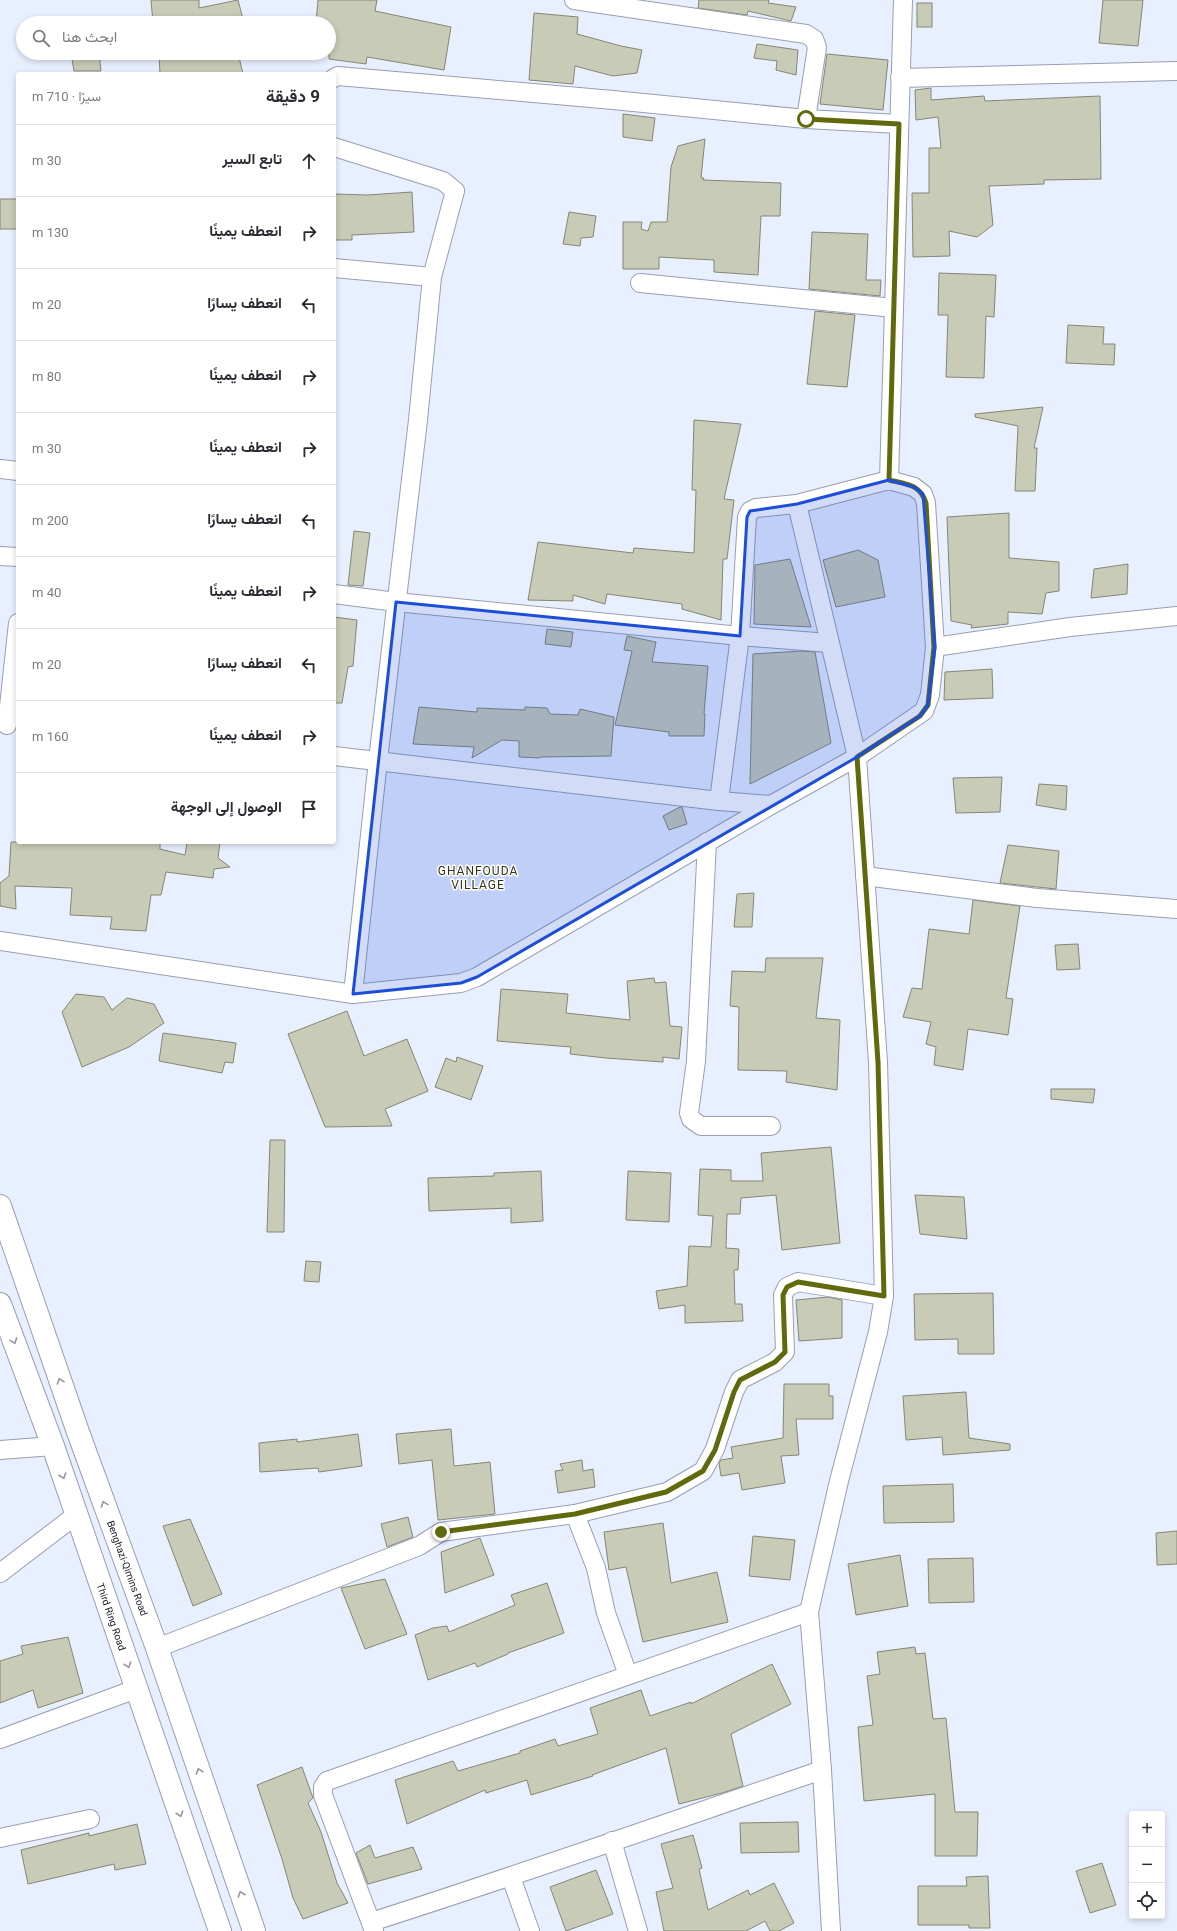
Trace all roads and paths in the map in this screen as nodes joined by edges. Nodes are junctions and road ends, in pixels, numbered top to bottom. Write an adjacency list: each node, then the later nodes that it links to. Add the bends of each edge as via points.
1 (574, 0): 6 (street, via 806,34 814,39 817,47)
2 (903, 0): 5 (street)
3 (1177, 71): 5 (street)
4 (336, 77): 6 (street)
5 (900, 78): 7 (street)
6 (806, 119): 7 (street)
7 (899, 124): 12 (street)
8 (336, 148): 10 (street, via 443,181 455,191)
9 (336, 268): 10 (street)
10 (432, 277): 20 (street)
11 (640, 283): 12 (street)
12 (894, 308): 15 (street)
13 (0, 469): 14 (street)
14 (16, 472)
15 (889, 480): 16 (street); 25 (street, via 914,487 923,494 926,503)
16 (797, 504): 22 (street, via 756,508 750,511 747,517); 23 (street)
17 (0, 556): 18 (street)
18 (16, 557)
19 (336, 594): 20 (street)
20 (396, 602): 22 (street); 29 (street)
21 (1177, 616): 25 (street, via 1070,627)
22 (740, 636): 23 (street); 30 (street)
23 (829, 643): 28 (street)
24 (16, 644): 26 (street)
25 (934, 647): 28 (street, via 930,695 924,711)
26 (8, 726)
27 (336, 756): 29 (street)
28 (857, 757): 31 (street); 33 (street)
29 (378, 760): 30 (street); 36 (street)
30 (719, 801): 31 (street)
31 (771, 805): 32 (street)
32 (707, 842): 36 (street, via 477,977 461,983); 37 (street, via 696,1061 689,1113 691,1119 701,1126)
33 (865, 876): 34 (street, via 1037,898); 39 (street, via 878,1062)
34 (1177, 909)
35 (0, 941): 36 (street)
36 (353, 994)
37 (771, 1126)
38 (0, 1206): 47 (main road, Benghazi-Qimins Road, one-way to 38, via 78,1432)
39 (884, 1296): 43 (street, via 798,1282 787,1287 783,1295 785,1352 775,1362 740,1380 715,1450 703,1471 666,1492); 46 (street, via 878,1332 838,1481)
40 (0, 1304): 41 (main road, Third Ring Road, one-way to 41)
41 (53, 1446): 42 (street); 44 (main road, Third Ring Road, one-way to 44)
42 (0, 1450)
43 (575, 1514): 47 (street, via 441,1532 419,1546); 48 (street, via 596,1568 606,1613)
44 (76, 1515): 45 (street); 49 (main road, Third Ring Road, one-way to 49)
45 (0, 1573)
46 (809, 1612): 48 (street); 51 (street)
47 (157, 1648): 58 (main road, Benghazi-Qimins Road, one-way to 47)
48 (628, 1675): 56 (street, via 327,1781 323,1787 323,1795)
49 (136, 1689): 50 (street); 57 (main road, Third Ring Road, one-way to 57)
50 (0, 1739)
51 (822, 1770): 54 (street); 61 (street)
52 (90, 1819): 53 (street)
53 (0, 1838)
54 (612, 1841): 55 (street); 60 (street)
55 (511, 1878): 56 (street); 59 (street)
56 (372, 1927)
57 (220, 1931)
58 (254, 1931)
59 (530, 1931)
60 (638, 1931)
61 (831, 1931)

